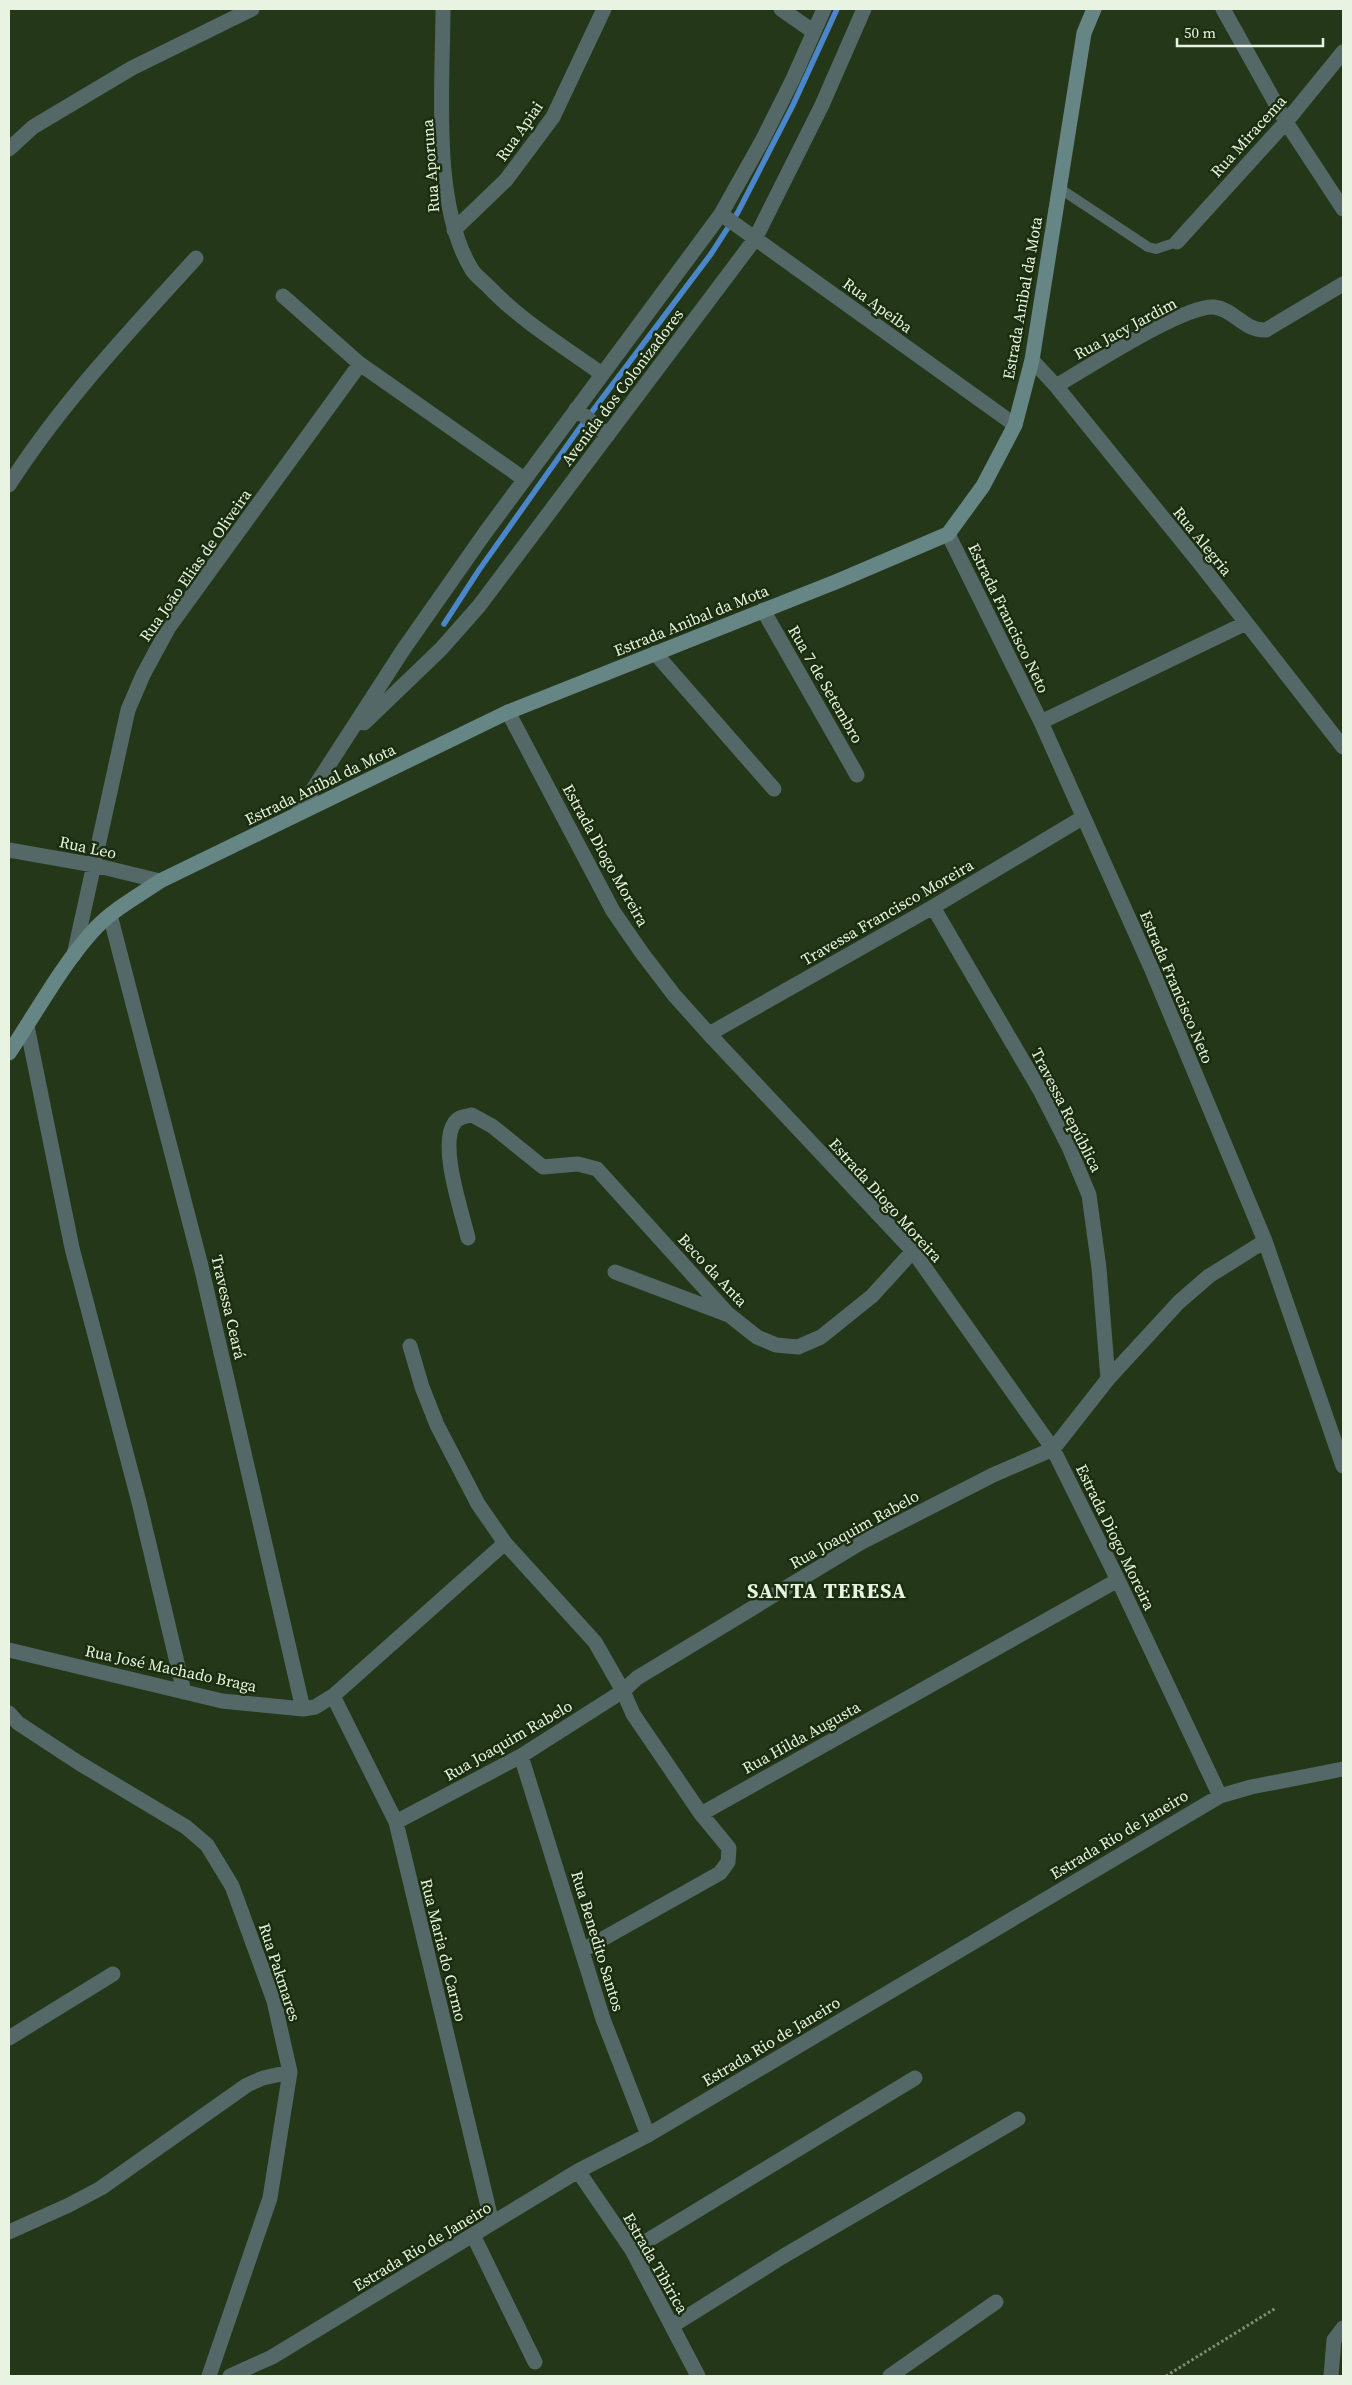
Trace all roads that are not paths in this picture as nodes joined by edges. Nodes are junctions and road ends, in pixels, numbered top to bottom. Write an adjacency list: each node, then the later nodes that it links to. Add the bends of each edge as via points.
1 (252, 9): 12 (street, via 132,68 33,127)
2 (444, 9): 16 (street, Rua Aporuna, via 444,152 446,190)
3 (604, 9): 16 (street, Rua Apiai, via 553,117 506,180)
4 (781, 9): 9 (street)
5 (824, 9): 9 (street, Avenida dos Colonizadores)
6 (864, 9): 17 (street, Avenida dos Colonizadores, via 822,105)
7 (1094, 9): 13 (street, Estrada Anibal da Mota, via 1084,34)
8 (1223, 9): 11 (street)
9 (814, 32): 15 (street, Avenida dos Colonizadores)
10 (1343, 52): 11 (street, Rua Miracema)
11 (1286, 122): 14 (street); 18 (street, Rua Miracema)
12 (9, 149)
13 (1058, 188): 18 (lane, via 1148,247 1156,250); 22 (street, Estrada Anibal da Mota)
14 (1343, 209)
15 (725, 216): 17 (street, Rua Apeiba); 24 (street, Avenida dos Colonizadores)
16 (454, 230): 24 (street, Rua Aporuna, via 473,271 505,304)
17 (751, 236): 27 (street, Rua Apeiba); 28 (street, Avenida dos Colonizadores)
18 (1177, 242)
19 (196, 258): 30 (street, via 72,397)
20 (1343, 284): 25 (street, Rua Jacy Jardim, via 1266,330 1256,331 1247,327 1216,307 1204,308 1150,331)
21 (283, 296): 23 (street)
22 (1032, 360): 25 (street, Rua Alegria); 27 (street, Estrada Anibal da Mota)
23 (360, 364): 29 (street); 44 (street, Rua Joāo Elias de Oliveira, via 169,627 143,675 128,710)
24 (602, 374): 26 (street, Avenida dos Colonizadores)
25 (1056, 386): 33 (street, Rua Alegria)
26 (580, 412): 28 (street); 29 (street, Avenida dos Colonizadores)
27 (1015, 425): 31 (street, Estrada Anibal da Mota, via 983,486)
28 (605, 433): 37 (street, Avenida dos Colonizadores, via 479,606 441,649)
29 (524, 479): 37 (street, Avenida dos Colonizadores, via 403,650)
30 (9, 484)
31 (948, 534): 32 (street, Estrada Anibal da Mota); 36 (street, Estrada Francisco Neto)
32 (763, 610): 34 (street, Estrada Anibal da Mota); 39 (street, Rua 7 de Setembro)
33 (1246, 623): 36 (street); 38 (street, Rua Alegria)
34 (655, 652): 35 (street, Estrada Anibal da Mota); 40 (street)
35 (508, 712): 41 (street, Estrada Anibal da Mota); 50 (street, Estrada Diogo Moreira, via 613,911 674,996)
36 (1041, 722): 42 (street, Estrada Francisco Neto)
37 (344, 743): 41 (street, Avenida dos Colonizadores)
38 (1343, 747)
39 (857, 775)
40 (774, 788)
41 (297, 814): 45 (street, Estrada Anibal da Mota)
42 (1082, 818): 46 (street, Travessa Francisco Moreira); 53 (street, Estrada Francisco Neto, via 1152,970)
43 (9, 850): 44 (street, Rua Leo)
44 (94, 865): 45 (street, Rua Leo); 48 (street, Rua Joāo Elias de Oliveira)
45 (160, 881): 47 (street, Estrada Anibal da Mota)
46 (933, 907): 50 (street, Travessa Francisco Moreira); 58 (street, Travessa República, via 1041,1092 1070,1147 1089,1195)
47 (110, 916): 48 (street, Estrada Anibal da Mota, via 92,931); 67 (street, Travessa Ceará, via 203,1275)
48 (74, 955): 49 (street, Estrada Anibal da Mota)
49 (27, 1026): 51 (street, Estrada Anibal da Mota); 65 (street, via 72,1248 139,1502)
50 (709, 1034): 54 (street, Estrada Diogo Moreira)
51 (9, 1053)
52 (468, 1238): 56 (street, Beco da Anta, via 448,1154 450,1133 455,1122 472,1114 543,1167 578,1164 597,1169)
53 (1265, 1241): 58 (street, Rua Joaquim Rabelo, via 1209,1276 1179,1302); 60 (street, Estrada Francisco Neto)
54 (912, 1251): 56 (street, Beco da Anta, via 872,1296 821,1337 798,1347 776,1346 757,1337); 59 (street, Estrada Diogo Moreira)
55 (615, 1272): 56 (street)
56 (728, 1314)
57 (410, 1346): 61 (street, via 437,1425 478,1504)
58 (1108, 1379): 59 (street, Rua Joaquim Rabelo)
59 (1053, 1449): 62 (street, Estrada Diogo Moreira); 64 (street, Rua Joaquim Rabelo, via 860,1542 637,1678)
60 (1343, 1466)
61 (505, 1543): 64 (street, via 595,1642); 66 (street, Rua José Machado Braga)
62 (1118, 1580): 71 (street, Estrada Diogo Moreira); 72 (street, Rua Hilda Augusta)
63 (9, 1650): 65 (street, Rua José Machado Braga)
64 (623, 1691): 69 (street, Rua Joaquim Rabelo); 72 (street, via 633,1714)
65 (184, 1692): 67 (street, Rua José Machado Braga, via 222,1701)
66 (333, 1696): 67 (street, Rua José Machado Braga, via 315,1707); 73 (street, Rua Maria do Carmo)
67 (303, 1709)
68 (9, 1713): 77 (street, Rua Pakmares, via 18,1723 79,1763 170,1816 207,1845 232,1886 274,2001)
69 (521, 1756): 73 (street, Rua Joaquim Rabelo); 74 (street, Rua Benedito Santos)
70 (1343, 1770): 71 (street, Estrada Rio de Janeiro)
71 (1220, 1796): 80 (street, Estrada Rio de Janeiro)
72 (700, 1814): 74 (street, via 729,1848 728,1862 720,1873)
73 (396, 1822): 82 (street, Rua Maria do Carmo)
74 (583, 1950): 80 (street, Rua Benedito Santos, via 603,2018)
75 (113, 1974): 76 (street)
76 (9, 2038)
77 (290, 2072): 83 (street, via 247,2084 101,2188); 90 (street, Rua Pakmares, via 270,2198)
78 (915, 2078): 85 (street)
79 (1018, 2119): 87 (street, via 782,2257)
80 (648, 2135): 81 (street, Estrada Rio de Janeiro)
81 (578, 2172): 82 (street, Estrada Rio de Janeiro); 85 (street, Estrada Tibirica)
82 (492, 2223): 84 (street, Estrada Rio de Janeiro)
83 (9, 2232)
84 (473, 2235): 89 (street); 91 (street, Estrada Rio de Janeiro, via 272,2357)
85 (632, 2250): 87 (street, Estrada Tibirica)
86 (996, 2302): 93 (street)
87 (672, 2326): 92 (street, Estrada Tibirica)
88 (1339, 2334): 94 (street)
89 (535, 2362)
90 (209, 2376)
91 (230, 2376)
92 (698, 2376)
93 (890, 2376)
94 (1331, 2376)

